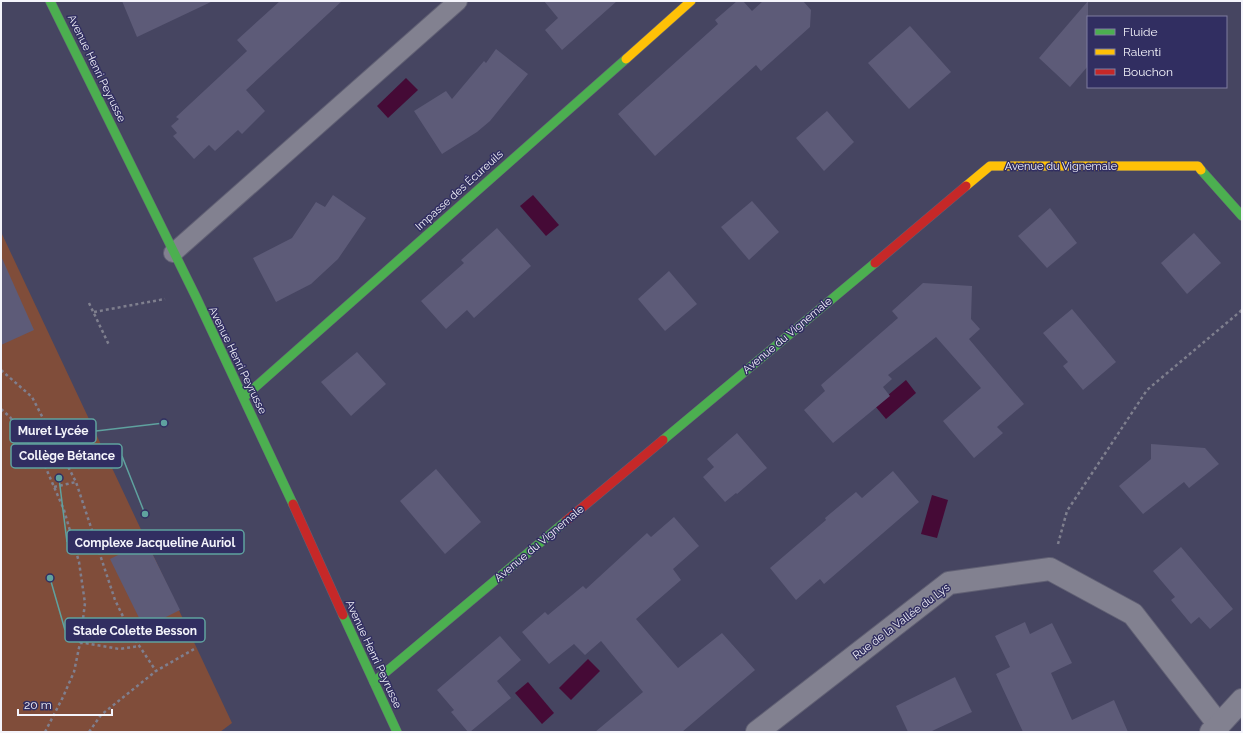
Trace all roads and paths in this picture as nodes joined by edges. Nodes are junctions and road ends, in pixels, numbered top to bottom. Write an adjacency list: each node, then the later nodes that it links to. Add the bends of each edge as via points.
1 (50, 1): 5 (street, Avenue Henri Peyrusse)
2 (458, 1): 5 (lane)
3 (691, 1): 12 (street, Impasse des Écureuils)
4 (1242, 216): 21 (street, Avenue du Vignemale, via 1198,166 990,166)
5 (174, 254): 6 (street, Avenue Henri Peyrusse)
6 (194, 294): 9 (path); 12 (street, Avenue Henri Peyrusse)
7 (89, 303): 9 (path)
8 (1242, 310): 16 (path, via 1147,390 1067,511)
9 (94, 312): 10 (path)
10 (109, 345)
11 (1, 370): 14 (path, via 32,397)
12 (244, 397): 21 (street, Avenue Henri Peyrusse)
13 (1, 409): 15 (path, via 10,417 45,466)
14 (76, 482): 15 (path); 18 (path, via 115,600)
15 (54, 487): 17 (path, via 64,510 79,562 85,603)
16 (1050, 569): 23 (street, via 1132,614); 27 (street, Rue de la Vallée du Lys, via 949,583)
17 (80, 643): 18 (path, via 119,649); 24 (path, via 74,672)
18 (140, 646): 20 (path)
19 (196, 648): 20 (path)
20 (156, 671): 25 (path, via 101,715)
21 (374, 682): 26 (street, Avenue Henri Peyrusse)
22 (1242, 700): 23 (street)
23 (1215, 728)
24 (45, 732)
25 (88, 732)
26 (397, 732)
27 (757, 732)

